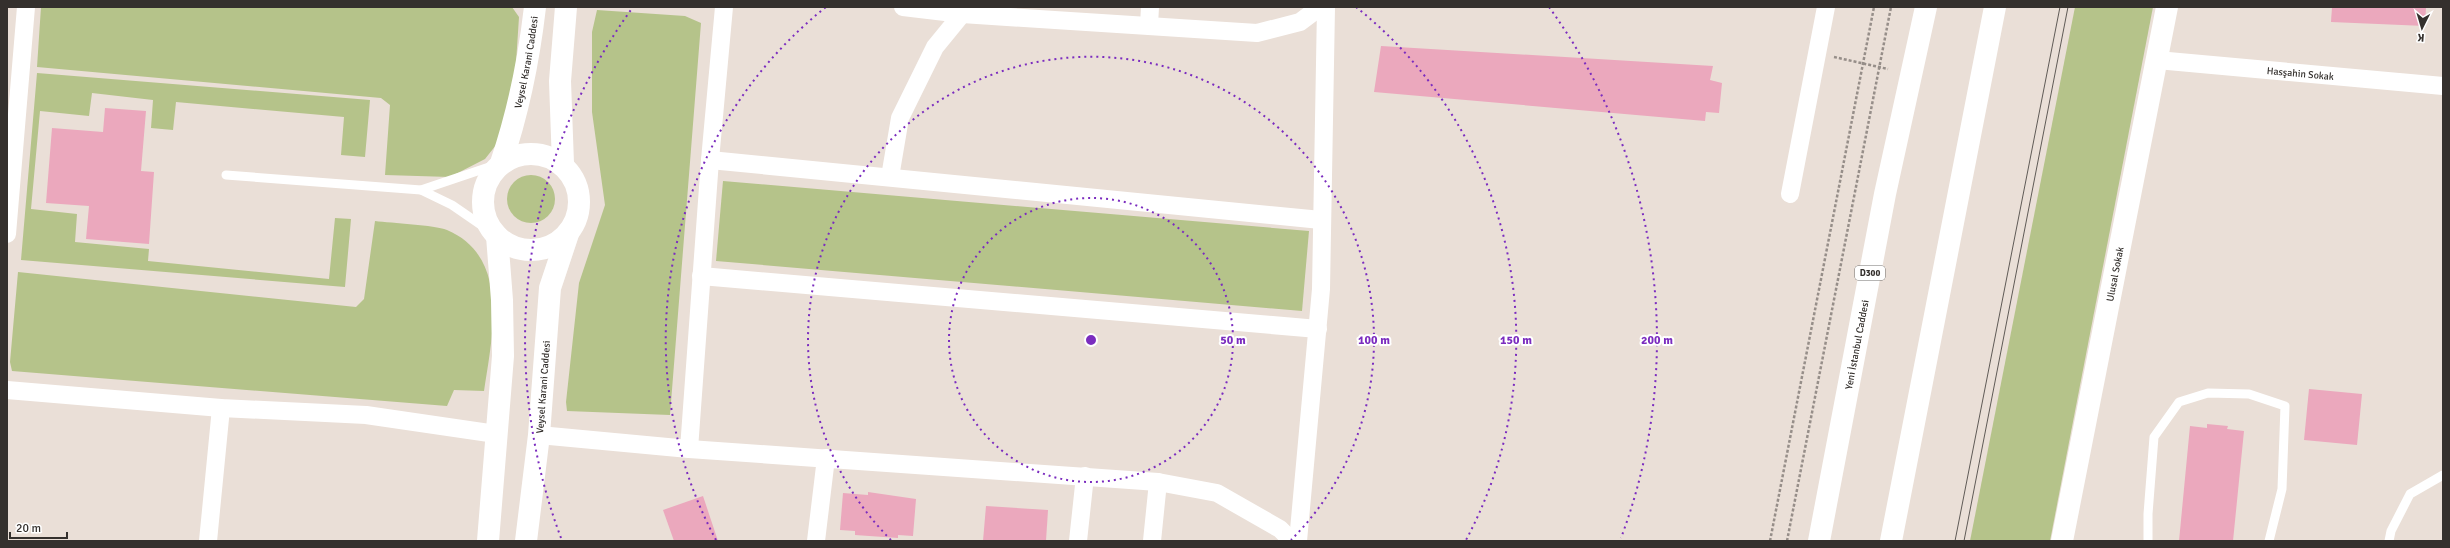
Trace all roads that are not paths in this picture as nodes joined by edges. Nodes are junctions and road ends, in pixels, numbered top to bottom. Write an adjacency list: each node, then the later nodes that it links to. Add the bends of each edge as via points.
1 (26, 7): 25 (street)
2 (535, 7): 18 (main road, Veysel Karani Caddesi, via 532,38 509,140)
3 (566, 7): 19 (main road, via 560,81)
4 (724, 7): 17 (street)
5 (903, 7): 13 (street)
6 (1150, 7): 14 (street)
7 (1320, 7): 14 (street, via 1300,22 1257,33)
8 (1326, 7): 24 (street)
9 (1826, 7): 23 (street)
10 (1926, 7): 47 (main road, Yeni İstanbul Caddesi / D300, via 1885,194)
11 (1995, 7): 48 (main road)
12 (2167, 7): 15 (main road, Ulusal Sokak)
13 (962, 14): 14 (street); 21 (street, via 935,47 900,118)
14 (1149, 25)
15 (2157, 60): 16 (street, Hasşahin Sokak); 49 (main road, Ulusal Sokak)
16 (2443, 86)
17 (710, 160): 21 (street); 28 (street)
18 (501, 163): 19 (main road, via 516,155 533,153 549,156); 22 (lane); 27 (main road, via 490,175 482,207 487,223)
19 (563, 164): 26 (main road, via 573,176 579,191 580,206 576,221)
20 (226, 175): 22 (lane)
21 (890, 177): 24 (street)
22 (421, 190): 27 (lane, via 452,205)
23 (1790, 194)
24 (1321, 220): 29 (street)
25 (7, 234)
26 (568, 234): 27 (main road, via 541,250 525,250 511,246); 33 (main road, Veysel Karani Caddesi, via 550,288)
27 (497, 236): 32 (main road, via 503,356)
28 (701, 276): 29 (street); 34 (street)
29 (1318, 328): 46 (street)
30 (7, 390): 31 (street)
31 (221, 408): 32 (street, via 366,415); 39 (street)
32 (496, 434): 40 (main road)
33 (539, 435): 34 (street); 41 (main road, Veysel Karani Caddesi)
34 (689, 449): 35 (street)
35 (826, 458): 37 (street); 42 (street)
36 (2443, 475): 52 (lane, via 2410,494)
37 (1085, 476): 38 (street); 43 (street)
38 (1158, 482): 44 (street); 45 (street, via 1217,493 1280,529)
39 (208, 541)
40 (488, 541)
41 (526, 541)
42 (816, 541)
43 (1078, 541)
44 (1152, 541)
45 (1292, 541)
46 (1298, 541)
47 (1819, 541)
48 (1891, 541)
49 (2062, 541)
50 (2148, 541): 51 (lane, via 2154,437 2179,402 2208,393 2249,394 2285,406 2282,489)
51 (2269, 541)
52 (2389, 541)

